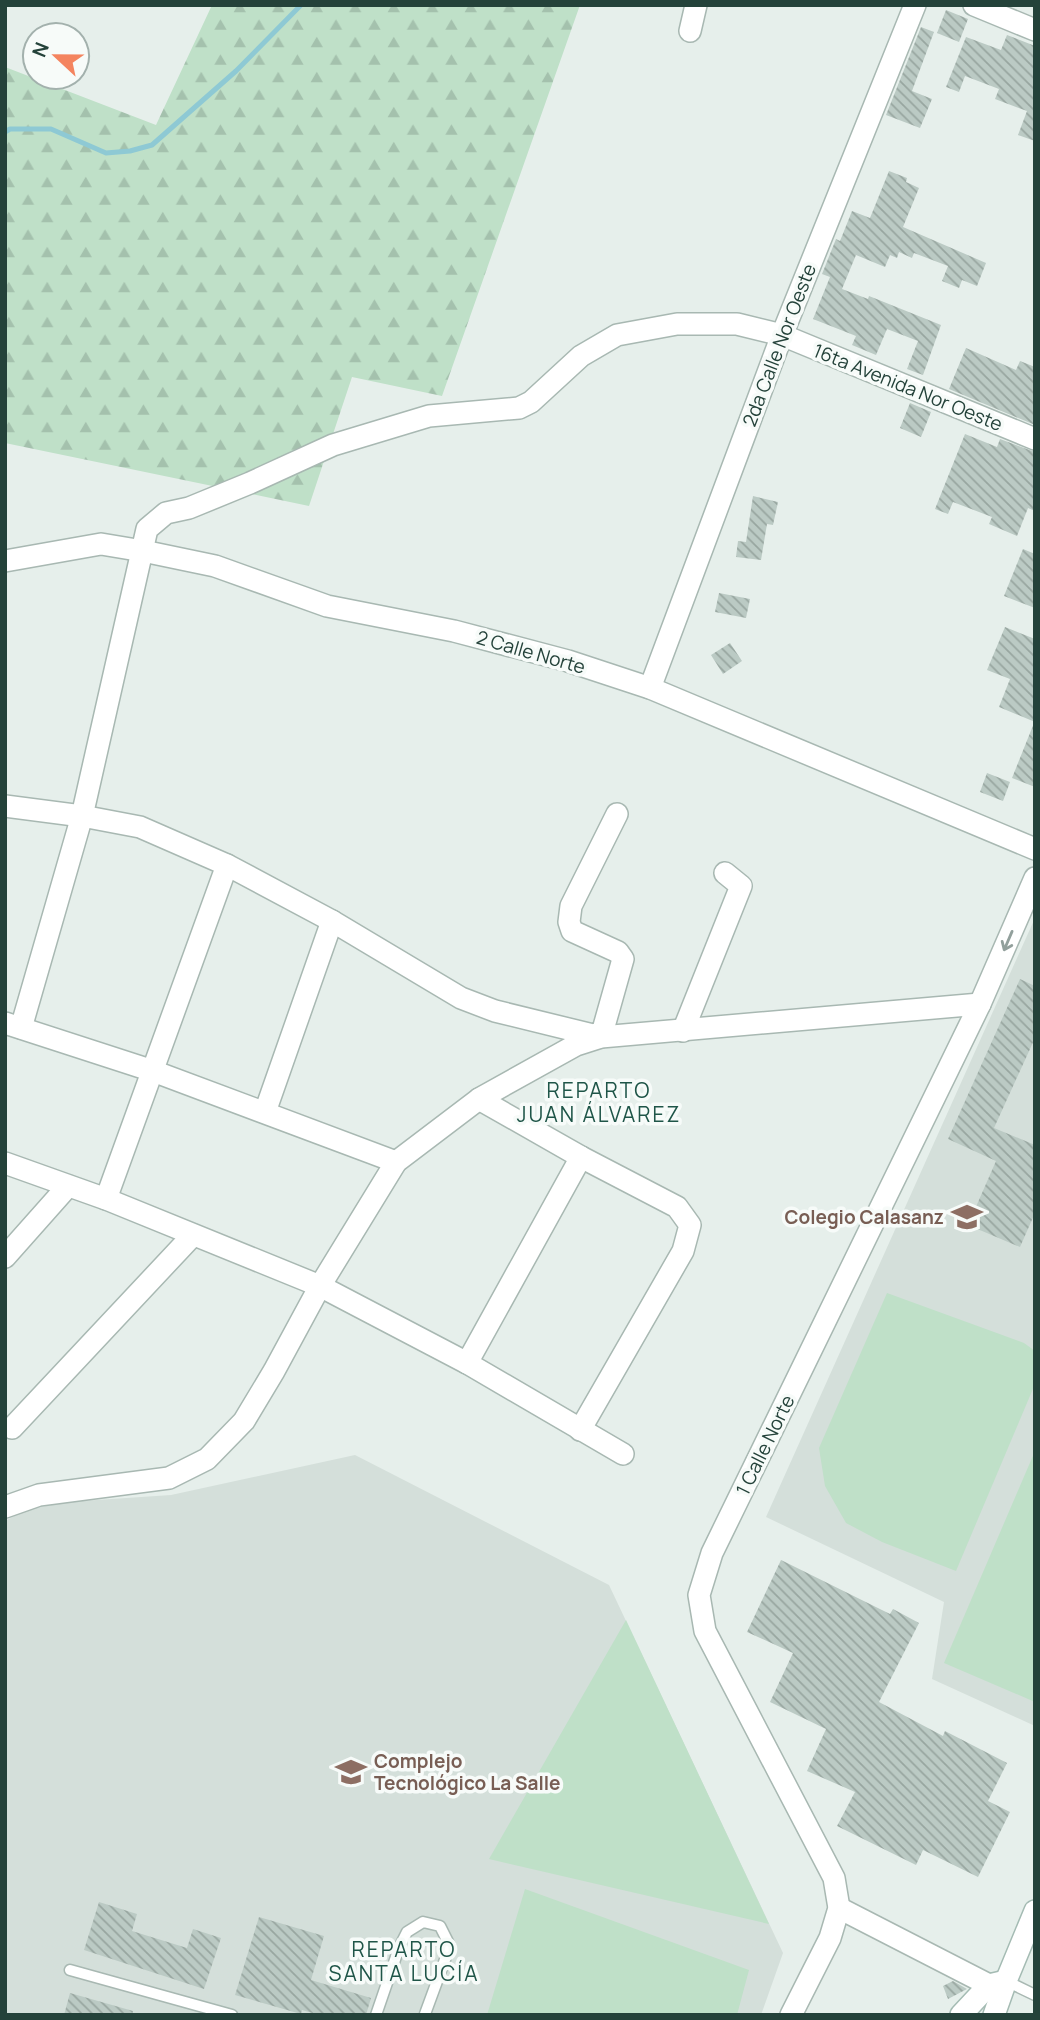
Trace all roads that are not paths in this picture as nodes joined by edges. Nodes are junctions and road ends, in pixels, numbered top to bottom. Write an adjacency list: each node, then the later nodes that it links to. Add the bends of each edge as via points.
1 (696, 5): 5 (street)
2 (915, 5): 6 (street, 2da Calle Nor Oeste)
3 (974, 5): 4 (street)
4 (1035, 30)
5 (690, 31)
6 (782, 335): 7 (street, 16ta Avenida Nor Oeste); 8 (street, 16ta Avenida Nor Oeste, via 737,324 677,324 617,335 581,356 519,408 429,416 333,445 250,484 166,513 147,529); 10 (street, 2da Calle Nor Oeste)
7 (1035, 439)
8 (143, 551): 9 (street, 2 Calle Norte, via 101,544); 10 (street, 2 Calle Norte, via 215,566 327,606 454,631); 13 (street, 16ta Avenida Nor Oeste)
9 (5, 561)
10 (650, 688): 14 (street, 2 Calle Norte)
11 (5, 806): 13 (street)
12 (617, 814): 22 (street, via 571,906 569,922 572,931 618,952 623,959)
13 (82, 816): 15 (street, via 139,827); 20 (street, 16ta Avenida Nor Oeste)
14 (1035, 849)
15 (227, 865): 18 (street); 23 (street)
16 (725, 873): 21 (street, via 741,886)
17 (1035, 878): 19 (street, 1 Calle Norte, one-way to 19)
18 (332, 921): 22 (street, via 461,998); 25 (street)
19 (980, 1004): 21 (street); 39 (street, 1 Calle Norte, via 712,1553 699,1595 705,1631 834,1878)
20 (13, 1025): 23 (street)
21 (683, 1031): 22 (street)
22 (601, 1037): 24 (street, via 576,1045)
23 (153, 1071): 25 (street); 30 (street)
24 (479, 1099): 26 (street); 28 (street)
25 (265, 1112): 28 (street)
26 (581, 1157): 34 (street); 36 (street, via 677,1207 690,1225 683,1251)
27 (5, 1163): 29 (street)
28 (396, 1163): 33 (street)
29 (68, 1186): 30 (street); 32 (street)
30 (106, 1199): 31 (street)
31 (193, 1235): 33 (street); 35 (street)
32 (5, 1257)
33 (320, 1286): 34 (street); 38 (street, via 244,1421 207,1459 169,1478 39,1495)
34 (467, 1363): 36 (street)
35 (12, 1428)
36 (580, 1430): 37 (street)
37 (623, 1454)
38 (5, 1507)
39 (839, 1908): 42 (street); 48 (street, 1 Calle Norte, via 830,1938)
40 (1035, 1911): 42 (street)
41 (70, 1970): 44 (lane)
42 (997, 1983): 43 (lane); 49 (street); 50 (street)
43 (1035, 1995)
44 (209, 2012): 46 (lane)
45 (425, 2014): 47 (lane, via 450,1946 440,1926 424,1922 407,1932)
46 (232, 2015)
47 (376, 2015)
48 (791, 2015)
49 (961, 2015)
50 (994, 2015)

